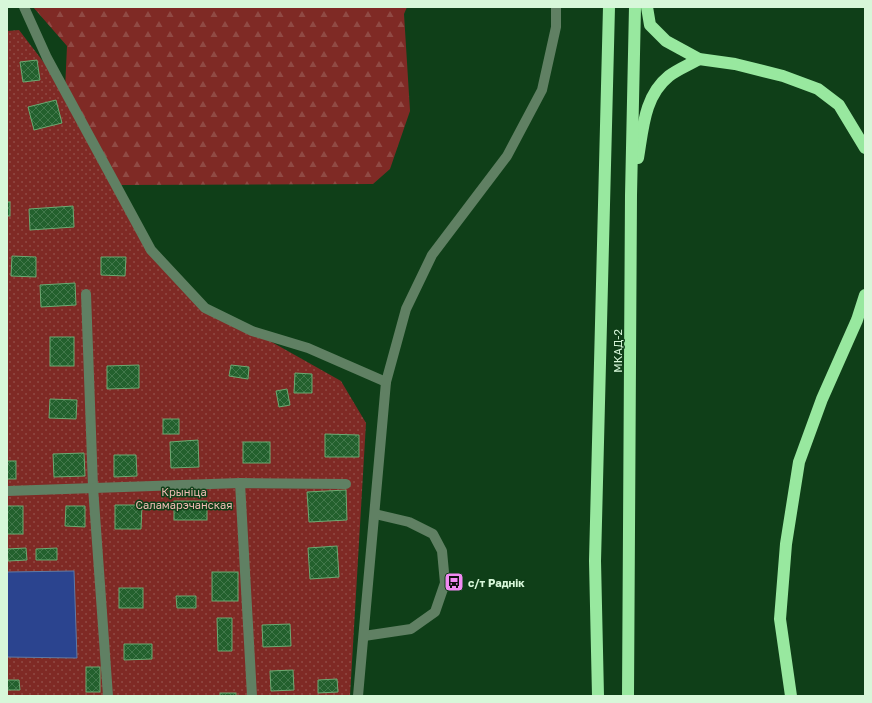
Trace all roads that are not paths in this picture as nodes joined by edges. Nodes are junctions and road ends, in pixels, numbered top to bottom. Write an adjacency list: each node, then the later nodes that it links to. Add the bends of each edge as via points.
1 (24, 7): 11 (street, via 47,58 151,250 205,308 252,331 308,348)
2 (556, 7): 11 (street, via 556,27 542,90 508,156 432,255 406,309)
3 (609, 7): 21 (highway, via 595,561)
4 (635, 7): 8 (highway, МКАД-2)
5 (647, 7): 6 (highway, via 650,24 666,41)
6 (699, 59): 7 (highway, via 742,65 818,89 839,105); 8 (highway, via 670,75 652,95 646,111)
7 (865, 148)
8 (631, 195): 22 (highway, МКАД-2)
9 (86, 294): 14 (street)
10 (865, 295): 23 (highway, via 799,462 786,544 780,619)
11 (386, 382): 16 (street)
12 (240, 483): 13 (street); 14 (street); 19 (street)
13 (346, 484)
14 (93, 487): 15 (street); 18 (street)
15 (7, 491)
16 (375, 514): 17 (street); 17 (street, via 409,522 433,534 442,551 445,583 435,612 411,629)
17 (364, 636): 20 (street)
18 (108, 696)
19 (252, 696)
20 (358, 696)
21 (598, 696)
22 (628, 696)
23 (791, 696)

